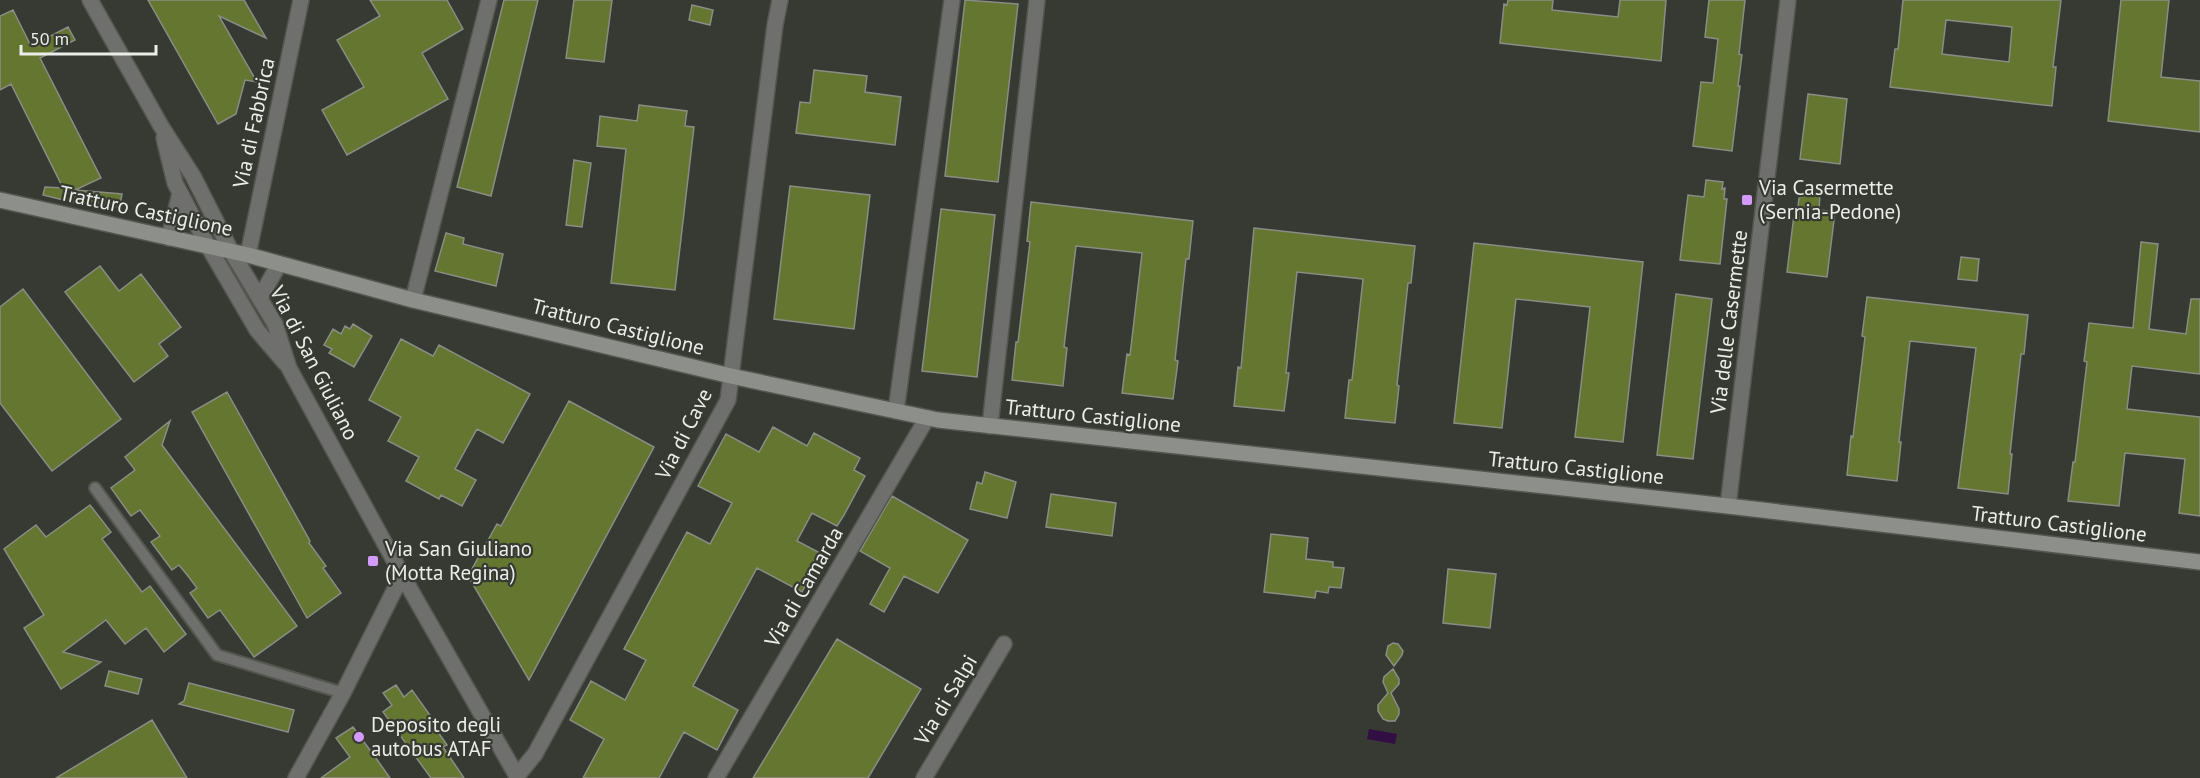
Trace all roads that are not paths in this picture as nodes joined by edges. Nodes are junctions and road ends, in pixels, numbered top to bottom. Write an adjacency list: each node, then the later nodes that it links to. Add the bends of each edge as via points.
1 (90, 0): 8 (street, Via di San Giuliano)
2 (301, 0): 14 (street, Via di Fabbrica)
3 (489, 0): 17 (street)
4 (780, 0): 19 (street, Via di Cave)
5 (952, 0): 20 (street)
6 (1037, 0): 22 (street)
7 (1788, 0): 24 (street, Via delle Casermette)
8 (161, 126): 9 (street); 13 (street, Via di San Giuliano, via 194,176)
9 (180, 193): 11 (street); 12 (street)
10 (0, 200): 11 (street, Tratturo Castiglione)
11 (169, 238): 12 (street, Tratturo Castiglione)
12 (208, 246): 13 (street, Tratturo Castiglione); 18 (street, via 257,330)
13 (231, 251): 14 (street, Tratturo Castiglione); 16 (street, Via di San Giuliano)
14 (248, 255): 15 (street, Tratturo Castiglione)
15 (279, 264): 16 (street); 17 (street, Tratturo Castiglione)
16 (260, 298): 18 (street, Via di San Giuliano, via 275,324)
17 (413, 300): 19 (street, Tratturo Castiglione)
18 (289, 368): 26 (street, Via di San Giuliano)
19 (731, 376): 20 (street, Tratturo Castiglione); 29 (street, Via di Cave, via 728,400 535,754)
20 (896, 411): 21 (street, Tratturo Castiglione)
21 (927, 418): 22 (street, Tratturo Castiglione); 31 (street, Via di Camarda)
22 (990, 426): 24 (street, Tratturo Castiglione)
23 (95, 488): 28 (lane, via 217,655)
24 (1728, 506): 25 (street, Tratturo Castiglione)
25 (2200, 562)
26 (402, 575): 28 (street); 29 (street, Via di San Giuliano)
27 (1004, 644): 32 (street, Via di Salpi)
28 (343, 693): 30 (street)
29 (517, 777)
30 (296, 778)
31 (716, 778)
32 (924, 778)

